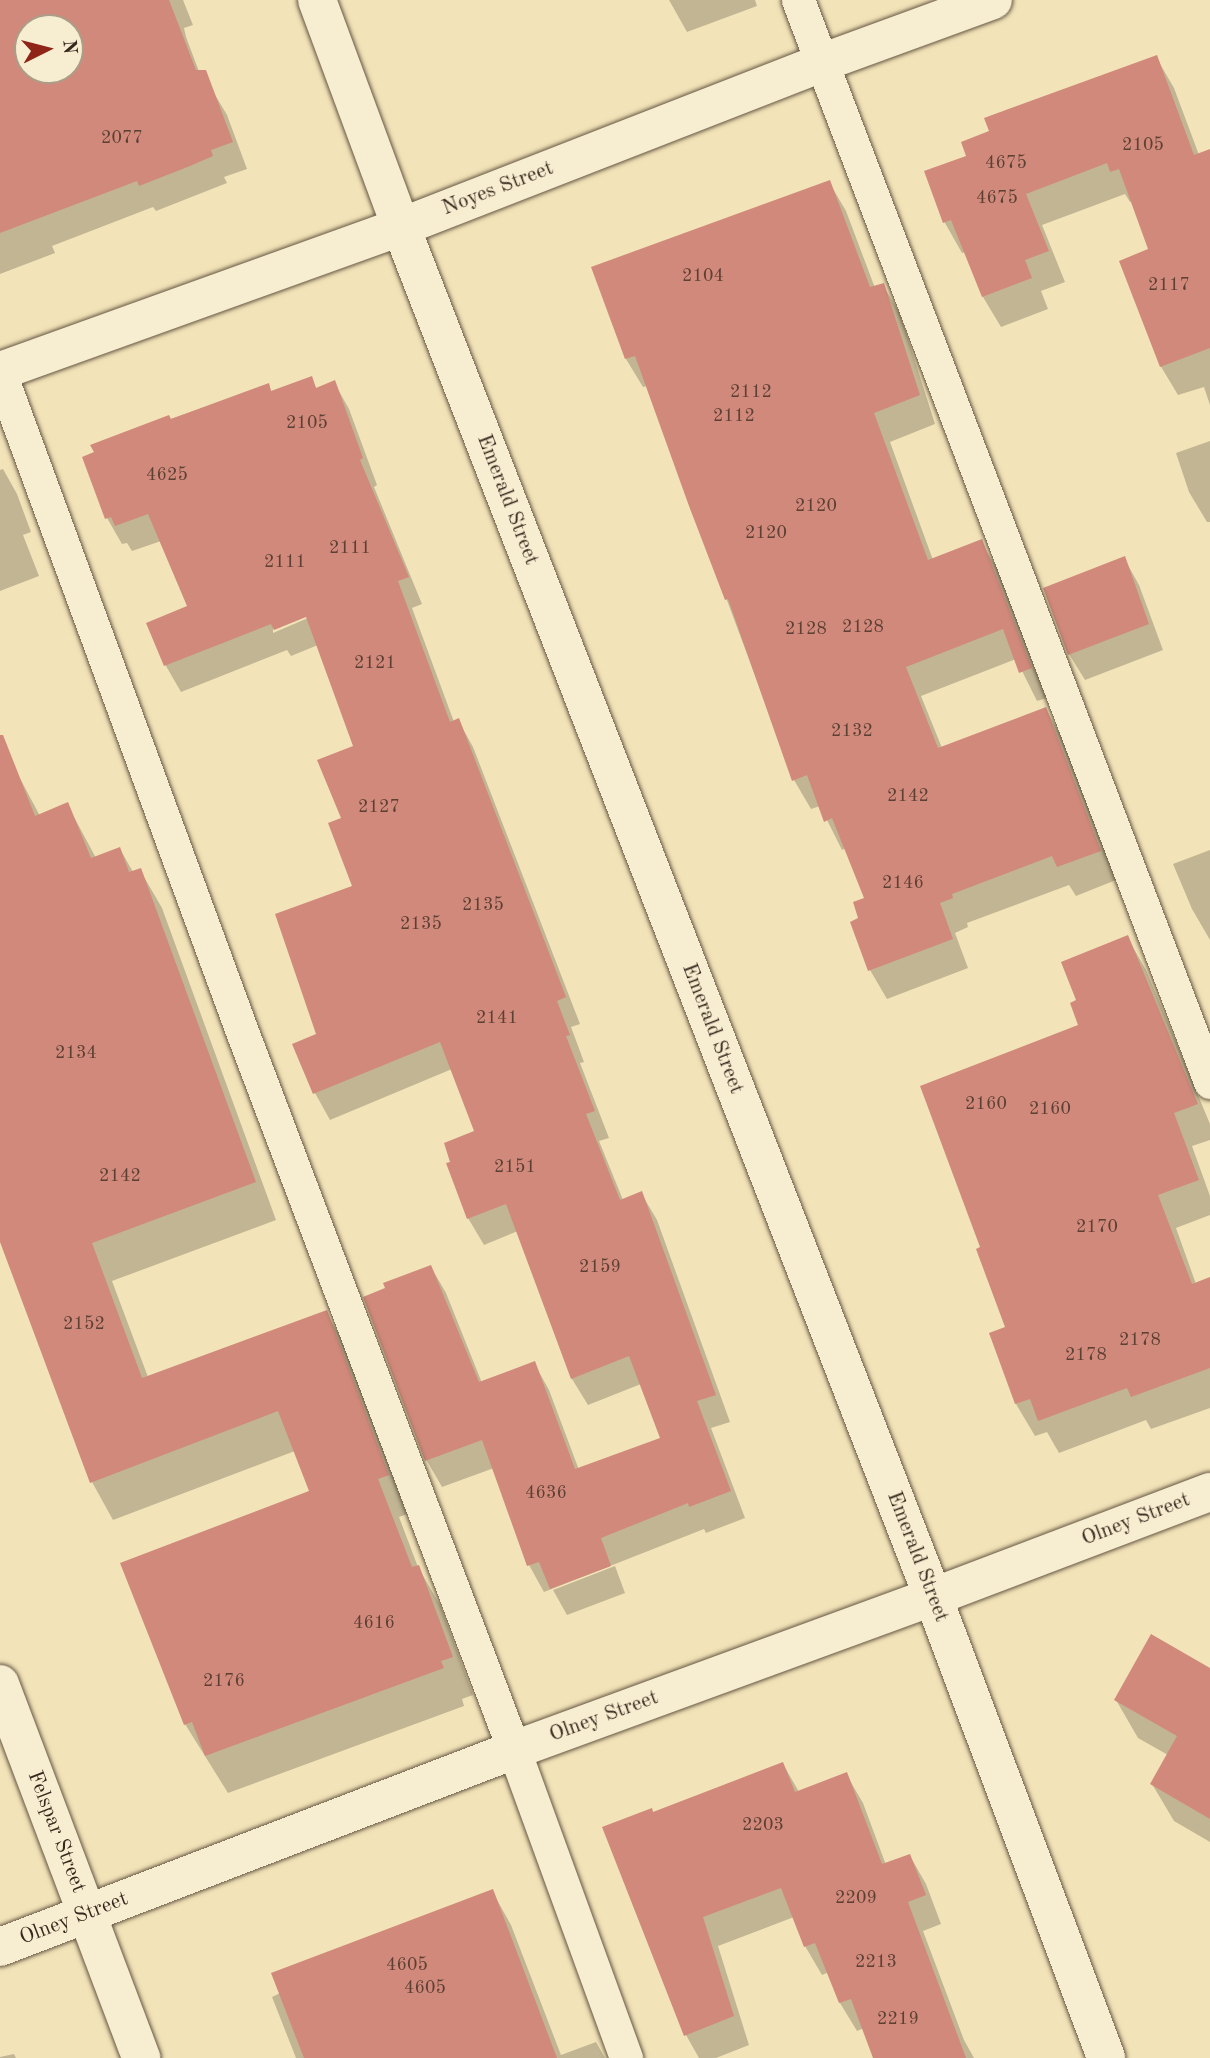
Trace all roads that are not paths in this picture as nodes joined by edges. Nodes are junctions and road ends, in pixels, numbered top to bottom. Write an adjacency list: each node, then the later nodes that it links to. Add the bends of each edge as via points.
1 (317, 0): 5 (street, Emerald Street)
2 (797, 0): 4 (lane)
3 (993, 0): 4 (street, Noyes Street)
4 (821, 62): 5 (street, Noyes Street); 7 (lane)
5 (401, 228): 6 (street, Noyes Street); 9 (street, Emerald Street)
6 (0, 372): 11 (lane, via 243,1034)
7 (1210, 1082)
8 (1210, 1492): 9 (street, Olney Street)
9 (933, 1597): 11 (street, Olney Street); 16 (street, Emerald Street)
10 (0, 1684): 12 (street, Felspar Street)
11 (514, 1749): 12 (street, Olney Street); 15 (lane)
12 (87, 1915): 13 (street, Olney Street); 14 (street, Felspar Street)
13 (0, 1947)
14 (141, 2058)
15 (626, 2058)
16 (1106, 2058)

